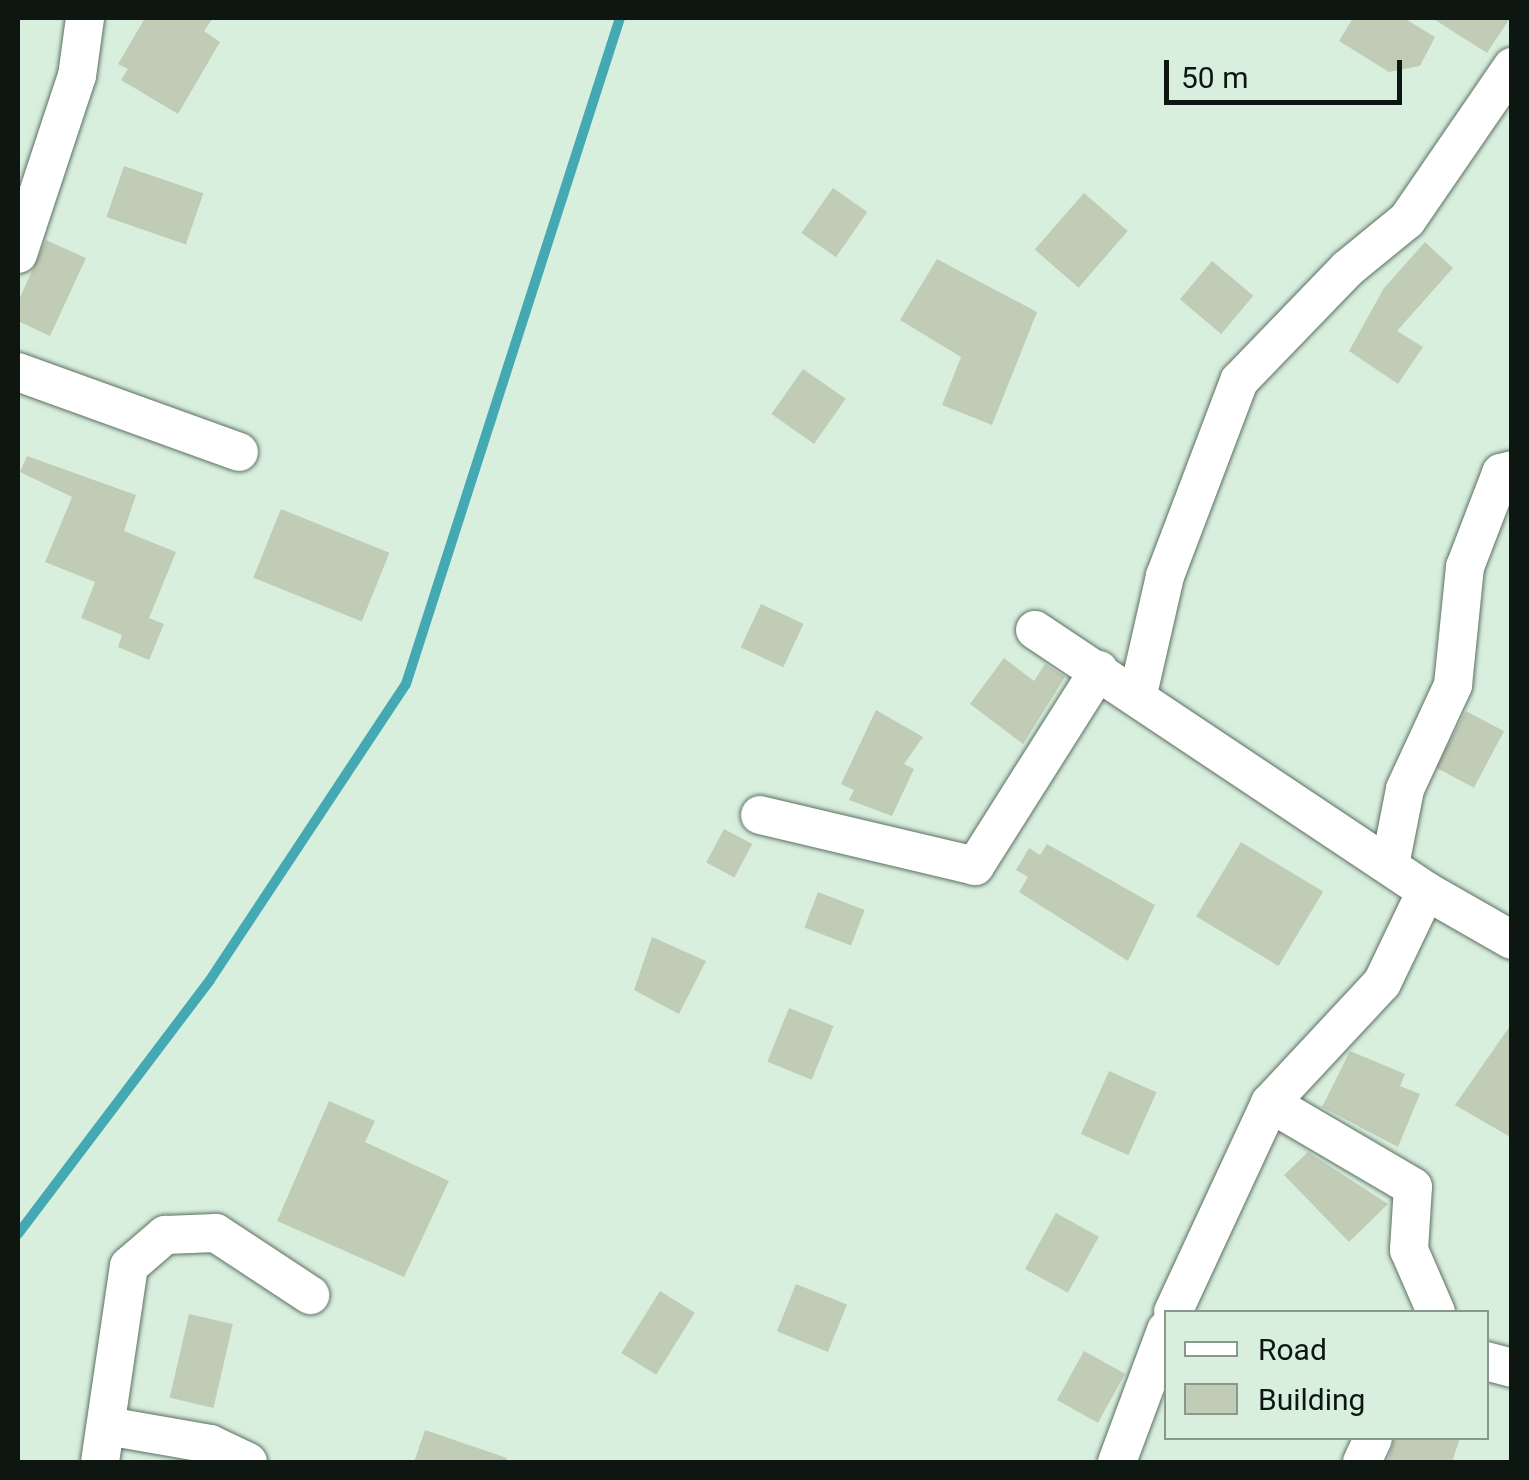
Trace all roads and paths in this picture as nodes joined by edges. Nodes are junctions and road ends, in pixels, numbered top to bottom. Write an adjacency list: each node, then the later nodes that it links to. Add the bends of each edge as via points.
1 (86, 18): 3 (street, via 77,76)
2 (1512, 66): 9 (street, via 1407,220 1347,268 1239,381 1165,576)
3 (18, 254)
4 (18, 372): 5 (street)
5 (239, 452)
6 (1512, 470): 11 (street, via 1501,473 1465,567 1453,685 1405,790)
7 (1036, 630): 8 (street)
8 (1098, 670): 9 (street); 10 (street, via 975,866)
9 (1138, 694): 11 (street)
10 (760, 815)
11 (1390, 866): 12 (street)
12 (1426, 891): 13 (street); 14 (street, via 1382,983)
13 (1512, 940)
14 (1270, 1103): 16 (street); 17 (street, via 1413,1188 1409,1250)
15 (310, 1295): 19 (street, via 216,1233 165,1235 129,1266)
16 (1174, 1310)
17 (1435, 1310)
18 (1164, 1335): 21 (street)
19 (104, 1444): 20 (street, via 210,1444)
20 (248, 1462)
21 (1117, 1462)

